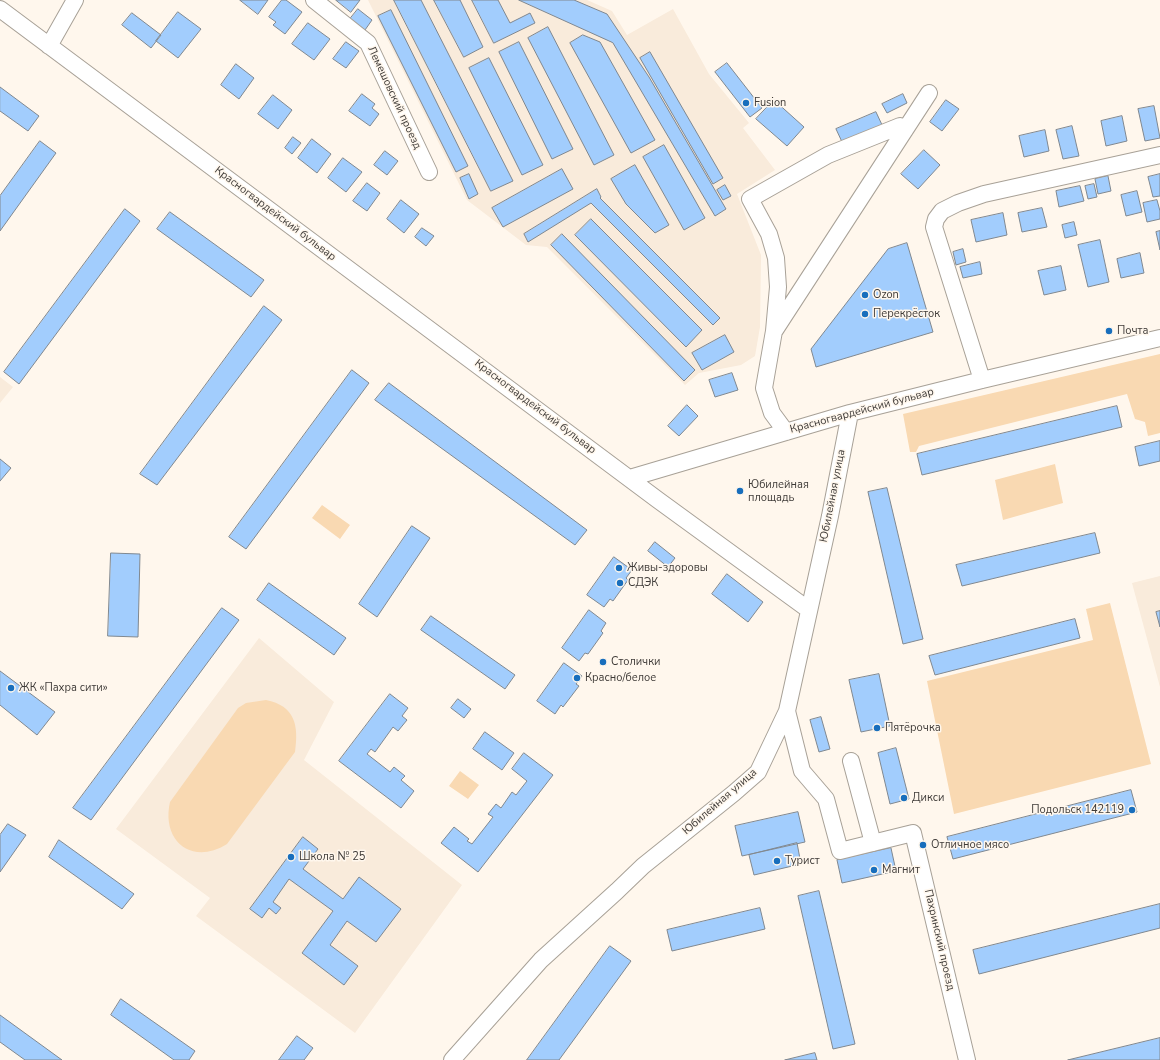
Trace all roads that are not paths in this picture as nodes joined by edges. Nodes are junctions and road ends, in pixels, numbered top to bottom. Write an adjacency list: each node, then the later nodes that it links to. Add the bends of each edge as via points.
1 (75, 0): 4 (street)
2 (314, 0): 8 (street, Лемешовский проезд, via 368,43)
3 (0, 9): 4 (street, Красногвардейский бульвар)
4 (49, 46): 14 (street, Красногвардейский бульвар)
5 (929, 93): 6 (street)
6 (905, 130): 9 (street); 9 (street, via 900,126 828,155 750,199 769,234 776,258 778,287)
7 (1160, 154): 11 (street, via 984,194 942,211 934,227)
8 (429, 172)
9 (774, 331): 13 (street, via 764,388 772,413)
10 (1160, 338): 11 (street, Красногвардейский бульвар)
11 (982, 380): 12 (street, Красногвардейский бульвар)
12 (850, 413): 13 (street, Красногвардейский бульвар); 15 (street, Юбилейная улица)
13 (786, 432): 14 (street, Красногвардейский бульвар)
14 (630, 478): 15 (street)
15 (810, 610): 16 (street, Юбилейная улица)
16 (787, 711): 18 (street, Пахринский проезд, via 802,771 826,799 840,851); 19 (street, Юбилейная улица, via 758,772 643,866 541,960)
17 (851, 761): 18 (street)
18 (873, 843): 20 (street, Пахринский проезд, via 914,833)
19 (452, 1060)
20 (967, 1060)

